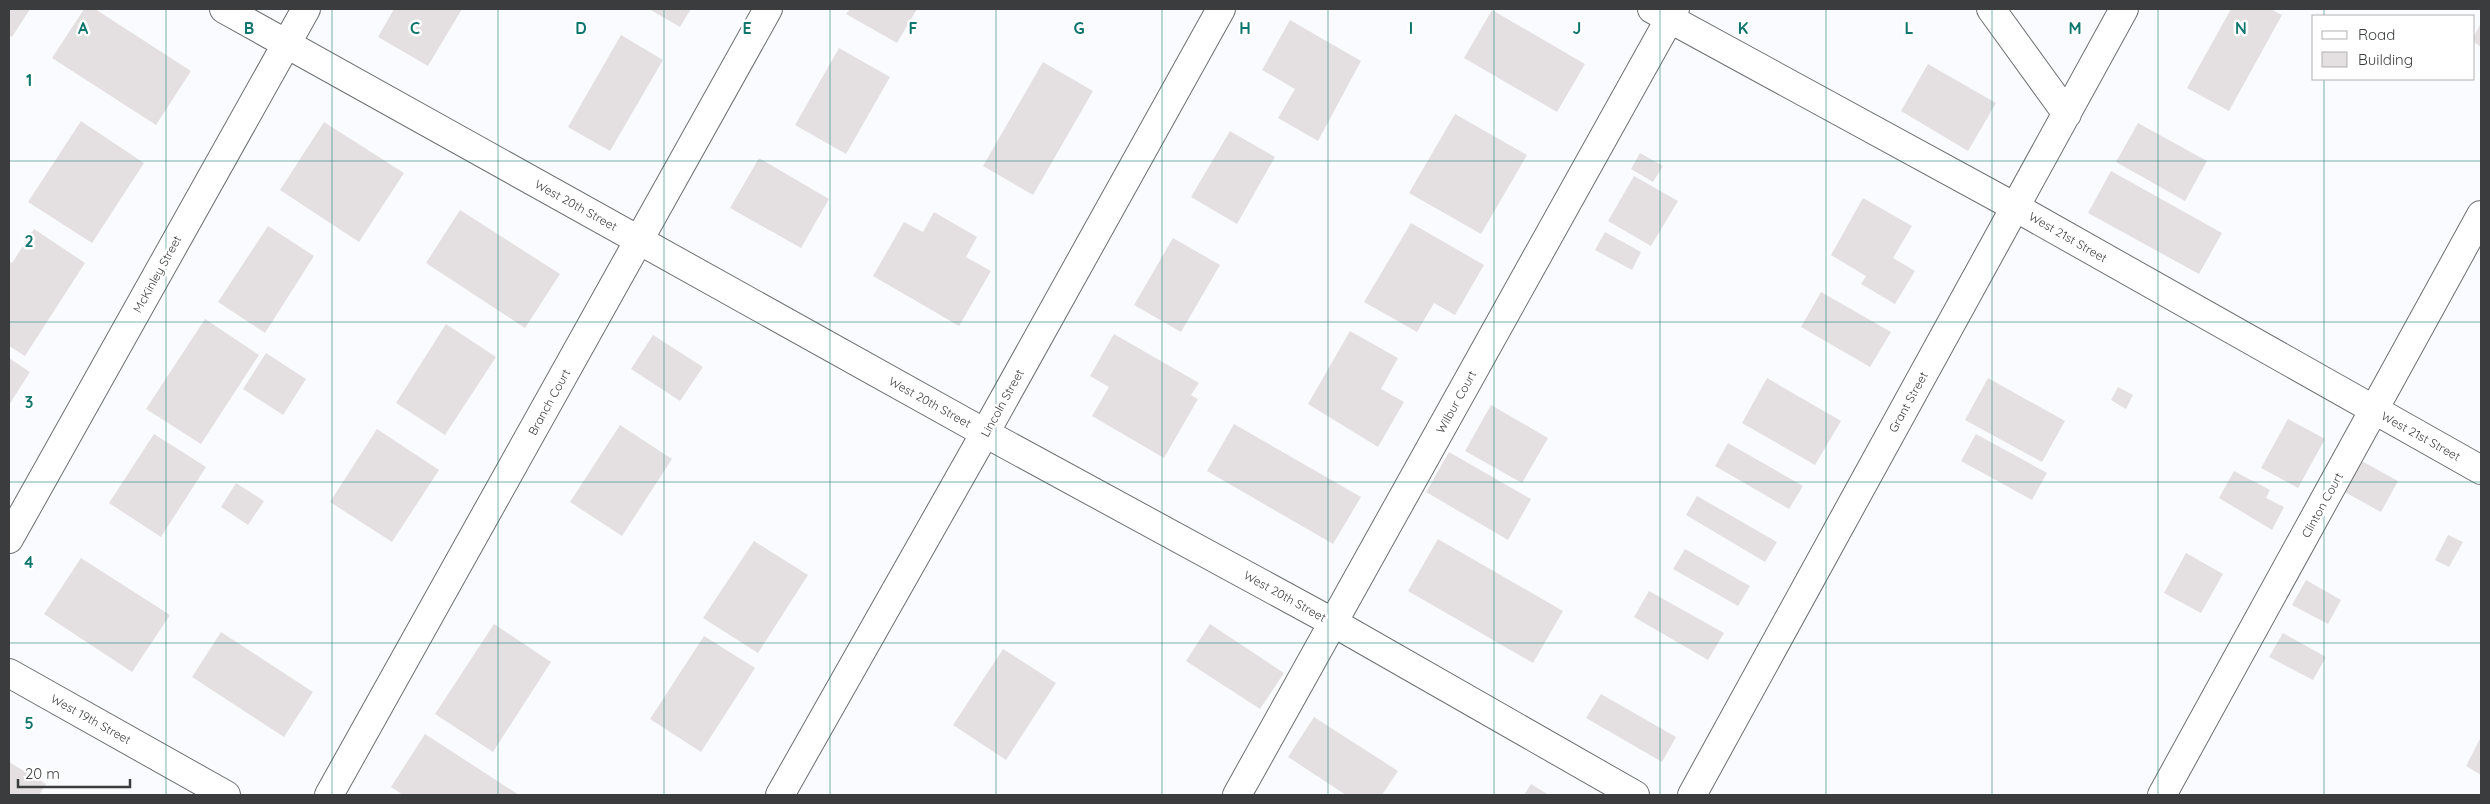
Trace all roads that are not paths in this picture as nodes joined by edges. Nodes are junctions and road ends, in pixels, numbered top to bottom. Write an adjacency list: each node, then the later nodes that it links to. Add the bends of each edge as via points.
1 (224, 9): 8 (street, West 20th Street)
2 (306, 9): 8 (street, McKinley Street)
3 (768, 9): 12 (street, Branch Court)
4 (1221, 9): 14 (street, Lincoln Street)
5 (1991, 9): 9 (street)
6 (2124, 9): 9 (street, Grant Street)
7 (1666, 12): 10 (street, West 21st Street); 17 (street, Wilbur Court)
8 (286, 44): 12 (street, West 20th Street); 16 (street, McKinley Street)
9 (2066, 114): 10 (street, Grant Street)
10 (2015, 207): 13 (street, West 21st Street); 24 (street, Grant Street)
11 (2481, 214): 13 (street, Clinton Court)
12 (640, 240): 14 (street, West 20th Street); 20 (street, Branch Court)
13 (2375, 411): 15 (street, West 21st Street); 25 (street, Clinton Court)
14 (985, 433): 17 (street, West 20th Street); 21 (street, Lincoln Street)
15 (2481, 470)
16 (9, 539)
17 (1334, 623): 22 (street, Wilbur Court); 23 (street, West 20th Street)
18 (9, 673): 19 (street, West 19th Street)
19 (226, 795)
20 (329, 795)
21 (780, 795)
22 (1237, 795)
23 (1635, 795)
24 (1692, 795)
25 (2162, 795)

